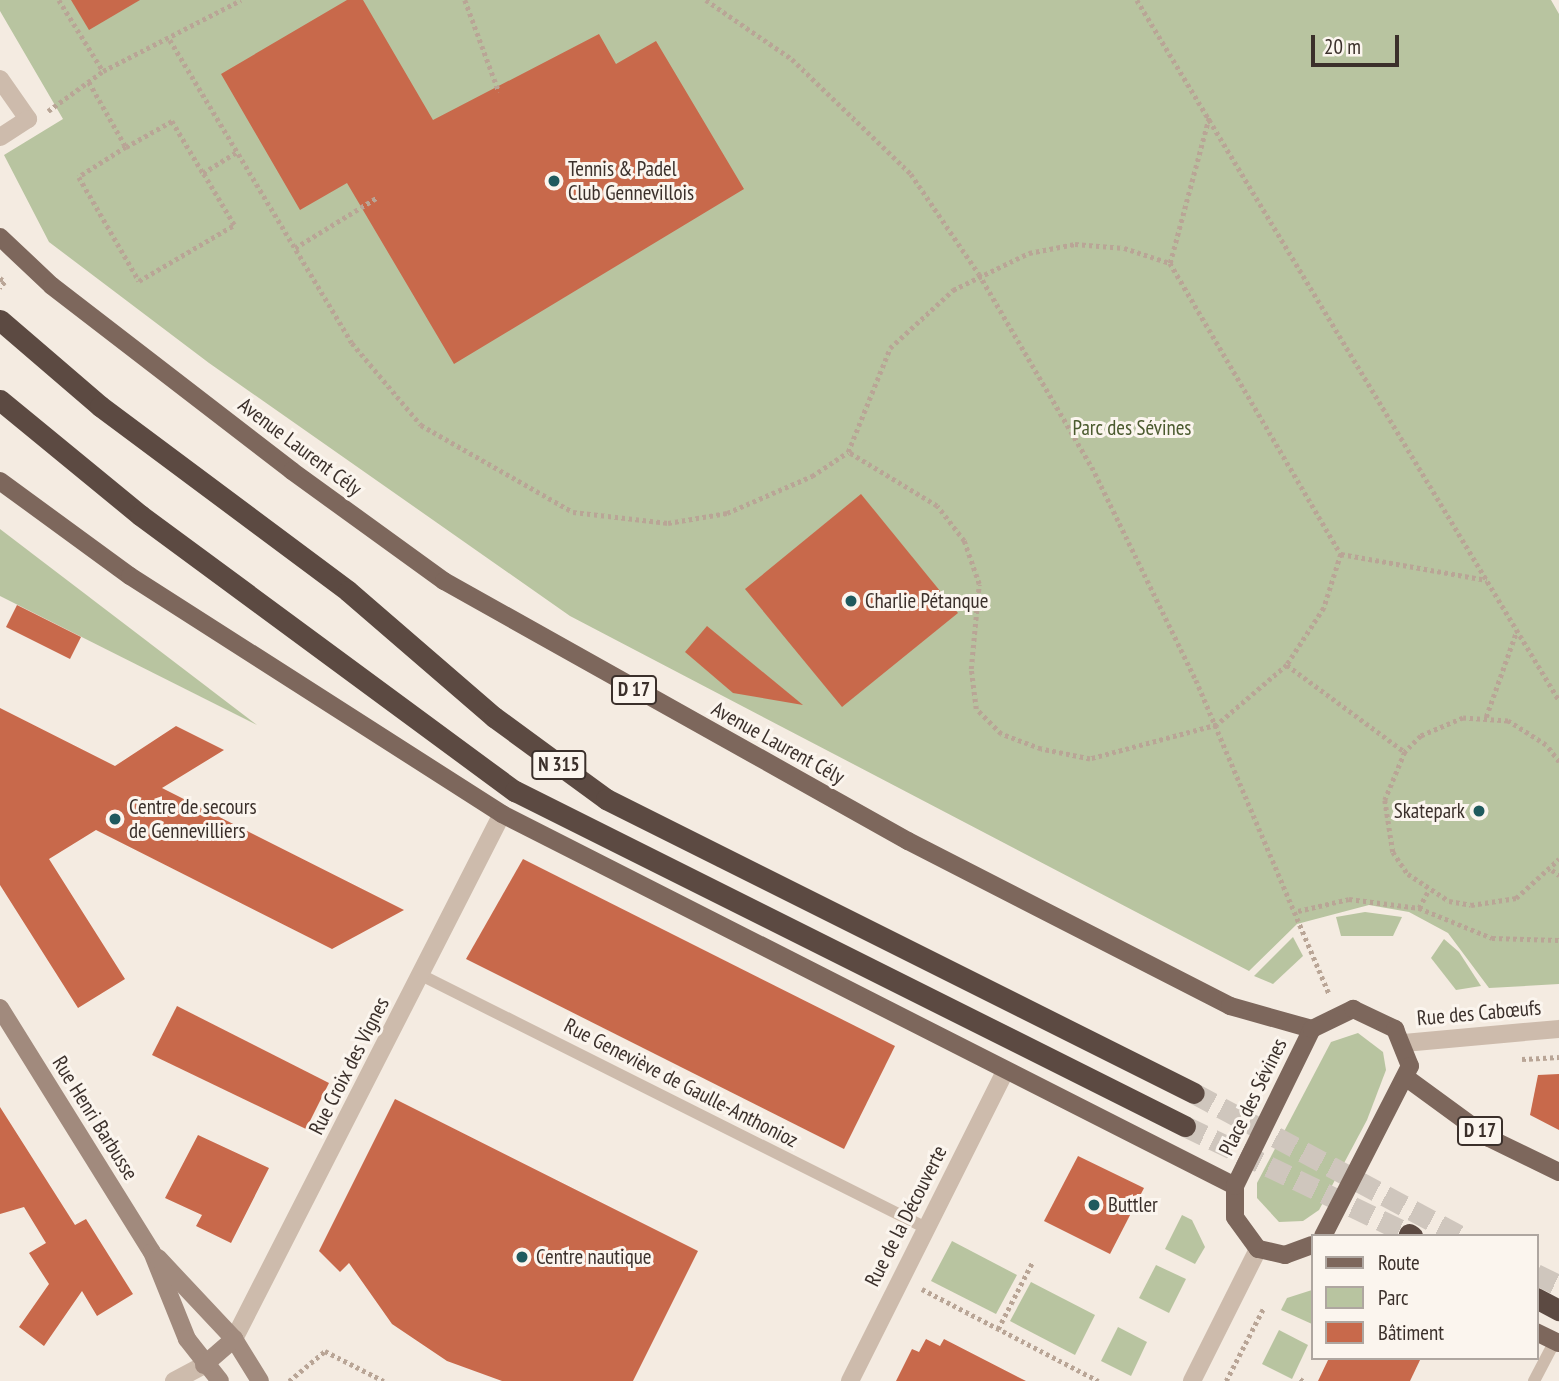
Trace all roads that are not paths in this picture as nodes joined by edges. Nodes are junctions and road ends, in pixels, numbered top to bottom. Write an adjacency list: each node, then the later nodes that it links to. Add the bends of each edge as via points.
1 (0, 79): 2 (street, via 28,119)
2 (0, 137)
3 (0, 237): 10 (main road, Avenue Laurent Cély / D 17, via 52,286 281,463 444,581 908,841 1230,1006)
4 (0, 320): 15 (highway, N 315, via 100,406 348,591 494,717 606,799)
5 (0, 400): 16 (highway, N 315, via 140,515 515,791)
6 (0, 481): 7 (main road, via 130,576)
7 (502, 814): 8 (street, Rue Croix des Vignes); 13 (main road)
8 (421, 975): 19 (lane, Rue Geneviève de Gaulle-Anthonioz); 27 (street, Rue Croix des Vignes)
9 (0, 1008): 23 (street, Rue Henri Barbusse)
10 (1312, 1029): 12 (main road, via 1336,1013 1368,1012); 18 (main road, Place des Sévines)
11 (1559, 1029): 12 (street, Rue des Cabœufs)
12 (1404, 1043): 14 (main road)
13 (1004, 1073): 18 (main road); 19 (street, Rue de la Découverte)
14 (1408, 1079): 17 (main road, D 17, via 1489,1138); 20 (main road)
15 (1194, 1093)
16 (1185, 1126)
17 (1559, 1172)
18 (1235, 1186): 22 (main road, via 1235,1217)
19 (924, 1227): 33 (street, Rue de la Découverte)
20 (1329, 1234)
21 (1310, 1246): 22 (main road, via 1285,1255)
22 (1258, 1249): 34 (street)
23 (152, 1252): 27 (street, Rue Henri Barbusse); 29 (street, Rue Henri Barbusse)
24 (1538, 1299): 25 (highway)
25 (1559, 1310)
26 (1538, 1333): 28 (main road)
27 (234, 1339): 29 (street); 32 (street, Rue Henri Barbusse)
28 (1557, 1342): 35 (lane)
29 (204, 1365): 30 (street); 31 (street, Rue Henri Barbusse)
30 (174, 1381)
31 (220, 1381)
32 (260, 1381)
33 (850, 1381)
34 (1192, 1381)
35 (1534, 1381)

